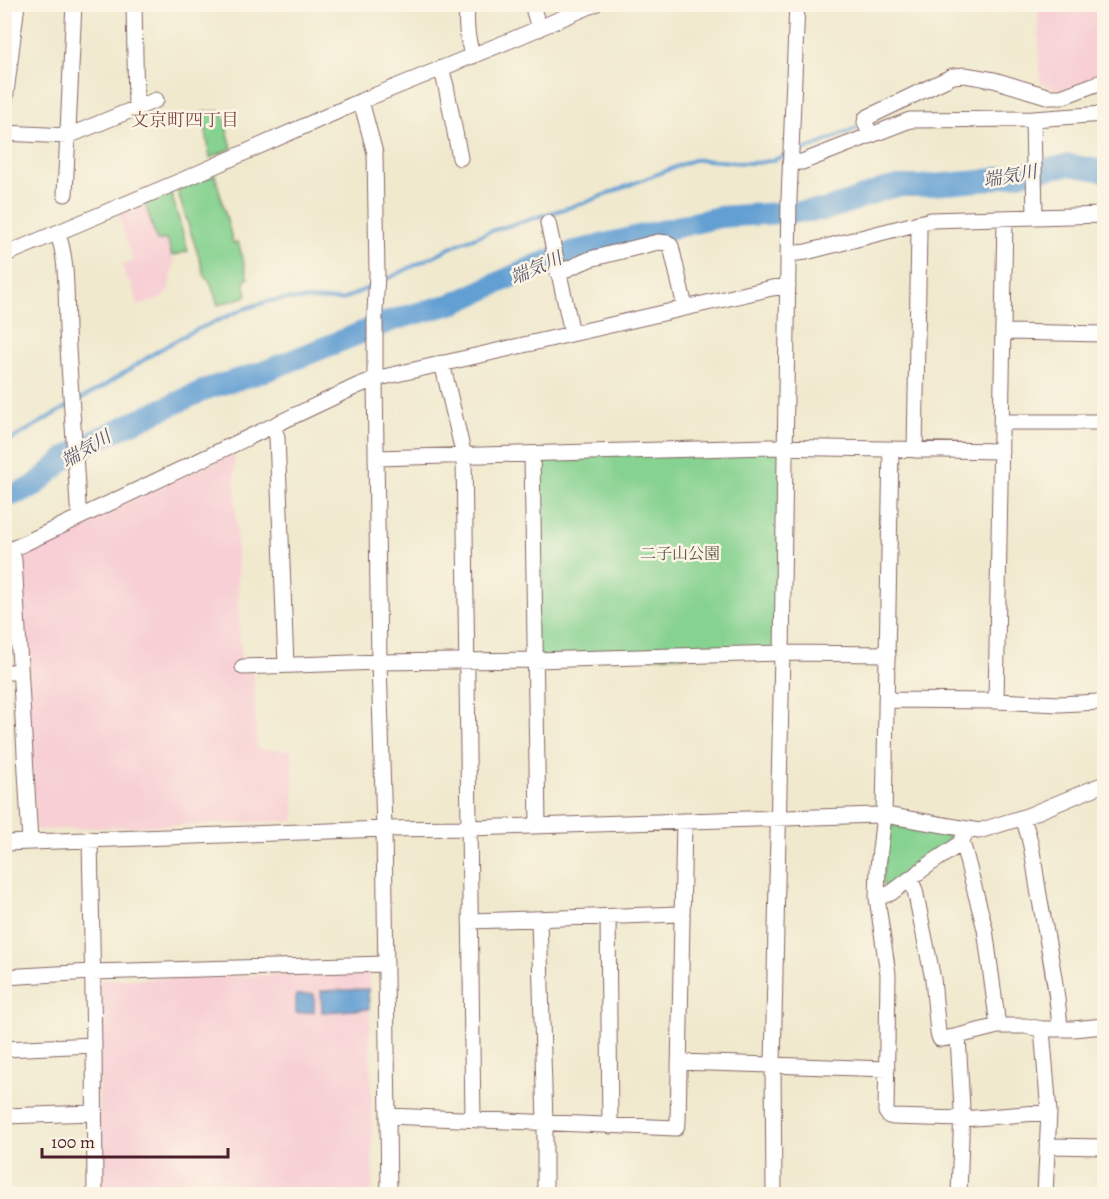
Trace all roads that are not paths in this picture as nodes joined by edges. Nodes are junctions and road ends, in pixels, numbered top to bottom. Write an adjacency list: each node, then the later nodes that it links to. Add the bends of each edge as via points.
1 (17, 4): 15 (street)
2 (74, 4): 20 (street)
3 (134, 4): 14 (street)
4 (467, 4): 9 (street, via 466,26)
5 (532, 4): 8 (street)
6 (595, 4): 8 (street)
7 (797, 4): 22 (street)
8 (539, 28): 9 (street)
9 (473, 56): 10 (street)
10 (441, 68): 13 (street); 21 (street)
11 (1104, 81): 19 (street, via 1050,98 994,80 953,76 866,118)
12 (156, 100): 14 (street)
13 (361, 101): 29 (street); 39 (street, via 375,153)
14 (136, 108): 20 (street)
15 (4, 109)
16 (1104, 114): 17 (street)
17 (1033, 119): 19 (street, via 910,120); 25 (street)
18 (4, 134): 20 (street)
19 (870, 135): 22 (street, via 802,162)
20 (68, 136): 23 (street)
21 (460, 158)
22 (791, 162): 30 (street)
23 (65, 194)
24 (1104, 215): 25 (street)
25 (1035, 217): 26 (street)
26 (1005, 218): 27 (street); 35 (street)
27 (917, 223): 30 (street); 45 (street)
28 (548, 224): 32 (street)
29 (57, 233): 31 (street); 50 (street, via 64,260 78,506)
30 (789, 254): 33 (street)
31 (4, 255)
32 (558, 273): 34 (street, via 590,259 668,243); 36 (street)
33 (788, 285): 34 (street); 43 (street)
34 (685, 307): 36 (street)
35 (1003, 332): 37 (street); 40 (street)
36 (572, 333): 38 (street)
37 (1104, 333)
38 (442, 363): 39 (street); 48 (street)
39 (375, 379): 42 (street); 49 (street)
40 (1002, 422): 41 (street); 46 (street)
41 (1104, 422)
42 (273, 426): 50 (street); 57 (street, via 277,437)
43 (785, 447): 44 (street); 47 (street); 52 (street)
44 (891, 449): 45 (street); 53 (street)
45 (915, 450): 46 (street)
46 (1001, 451): 61 (street)
47 (532, 454): 48 (street); 54 (street)
48 (464, 456): 49 (street); 56 (street)
49 (376, 458): 55 (street)
50 (82, 516): 51 (street)
51 (8, 552): 59 (street, via 14,560)
52 (782, 653): 53 (street); 54 (street); 65 (street)
53 (888, 654): 60 (street)
54 (535, 660): 56 (street); 68 (street)
55 (379, 662): 56 (street); 57 (street); 70 (street)
56 (467, 662): 69 (street)
57 (286, 665): 58 (street)
58 (243, 667)
59 (12, 672): 73 (street)
60 (886, 700): 61 (street); 64 (street)
61 (996, 701): 62 (street)
62 (1100, 702)
63 (1104, 784): 66 (street)
64 (884, 815): 65 (street); 71 (street); 76 (street)
65 (778, 818): 67 (street); 92 (street)
66 (1022, 818): 71 (street); 87 (street, via 1037,881)
67 (684, 821): 68 (street); 77 (street)
68 (538, 826): 69 (street)
69 (469, 828): 70 (street); 80 (street)
70 (384, 829): 72 (street); 81 (street)
71 (963, 837): 75 (street); 84 (street, via 985,928)
72 (90, 839): 73 (street); 82 (street)
73 (30, 842): 74 (street)
74 (4, 843)
75 (910, 879): 76 (street); 88 (street, via 933,979 939,1036)
76 (877, 898): 93 (street, via 888,974)
77 (681, 914): 78 (street); 91 (street)
78 (608, 917): 79 (street); 101 (street)
79 (539, 919): 80 (street); 100 (street)
80 (471, 921): 99 (street)
81 (386, 964): 82 (street); 97 (street)
82 (92, 972): 83 (street); 89 (street)
83 (4, 977)
84 (998, 1026): 86 (street); 88 (street)
85 (1104, 1026): 87 (street)
86 (1042, 1029): 87 (street); 94 (street)
87 (1060, 1029)
88 (958, 1036): 98 (street)
89 (94, 1045): 90 (street); 95 (street)
90 (4, 1049)
91 (679, 1062): 92 (street); 101 (street, via 676,1128)
92 (773, 1065): 93 (street); 107 (street)
93 (887, 1069): 98 (street, via 889,1116)
94 (1049, 1112): 98 (street); 102 (street)
95 (94, 1113): 96 (street); 104 (street)
96 (4, 1116)
97 (388, 1116): 99 (street); 105 (street)
98 (962, 1119): 108 (street)
99 (473, 1120): 100 (street)
100 (545, 1122): 101 (street); 106 (street)
101 (610, 1126)
102 (1048, 1146): 103 (street); 109 (street)
103 (1104, 1147)
104 (95, 1194)
105 (389, 1194)
106 (545, 1194)
107 (774, 1194)
108 (959, 1194)
109 (1045, 1194)

